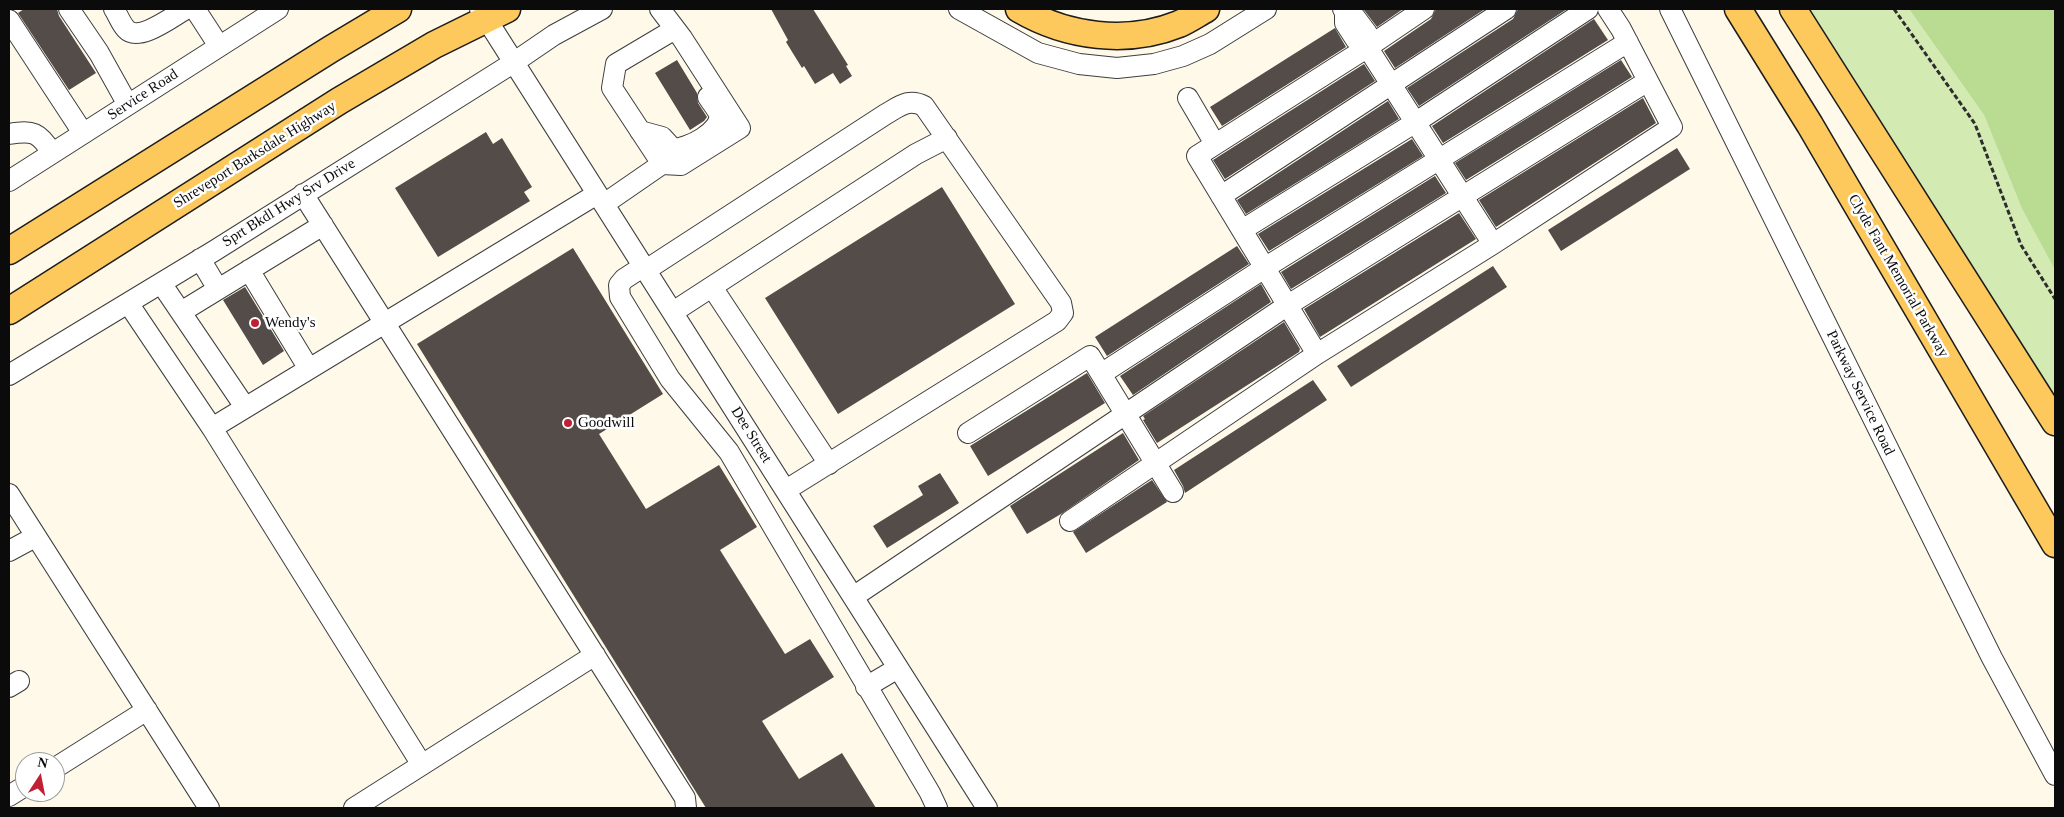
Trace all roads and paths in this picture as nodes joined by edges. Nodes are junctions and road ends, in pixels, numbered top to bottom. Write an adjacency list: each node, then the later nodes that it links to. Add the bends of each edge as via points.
1 (69, 9): 32 (street, via 99,53)
2 (114, 9): 3 (street, via 127,31 137,34)
3 (186, 9)
4 (195, 9): 27 (street)
5 (278, 9): 27 (street, Service Road)
6 (398, 9): 50 (main road)
7 (602, 9): 28 (street, Sprt Bkdl Hwy Srv Drive, via 554,35)
8 (660, 9): 24 (street)
9 (959, 9): 12 (street, via 1038,53 1079,64 1117,68 1154,64 1183,56 1210,44)
10 (1019, 9): 11 (main road, via 1079,33 1115,36 1156,31 1179,24)
11 (1206, 9)
12 (1266, 9)
13 (1424, 9): 26 (street)
14 (1506, 9): 30 (street)
15 (1588, 9): 33 (street)
16 (1608, 9): 25 (street)
17 (1670, 9): 94 (street, Parkway Service Road, via 1992,658)
18 (1738, 9): 84 (main road, Clyde Fant Memorial Parkway, via 1810,125)
19 (1793, 9): 71 (main road)
20 (1894, 9): 58 (path, via 1975,124 2021,246)
21 (1344, 10): 26 (street, via 1345,22 1356,40)
22 (492, 12): 28 (street); 61 (main road, Shreveport Barksdale Highway, via 339,101)
23 (9, 20): 35 (street)
24 (679, 34): 34 (street, via 616,64 612,88); 34 (street, via 680,54 719,114 718,125 683,149 673,149 662,137); 41 (street, via 740,128 681,165)
25 (1628, 42): 29 (street); 40 (street)
26 (1366, 44): 30 (street); 38 (street)
27 (219, 46): 32 (street, Service Road)
28 (513, 63): 43 (street, Sprt Bkdl Hwy Srv Drive); 46 (street, Dee Street)
29 (1648, 81): 45 (street); 49 (street, via 1672,127)
30 (1391, 84): 33 (street); 44 (street)
31 (1188, 98): 38 (street)
32 (128, 105): 35 (street, Service Road)
33 (1416, 122): 40 (street); 48 (street)
34 (640, 131): 41 (street)
35 (83, 133): 39 (street, Service Road)
36 (9, 134): 39 (street, via 27,130 43,138)
37 (947, 138): 52 (street, via 924,106 915,101 905,103); 56 (street, via 916,154); 77 (street, via 1061,303 1063,313 1057,321)
38 (1215, 144): 44 (street, via 1197,156)
39 (52, 153): 42 (street, Service Road)
40 (1439, 160): 45 (street); 53 (street)
41 (662, 164): 46 (street)
42 (9, 181)
43 (303, 194): 47 (street); 51 (street, Sprt Bkdl Hwy Srv Drive)
44 (1221, 196): 48 (street)
45 (1463, 197): 49 (street); 60 (street)
46 (601, 199): 52 (street, Dee Street); 64 (street)
47 (323, 225): 54 (street); 64 (street)
48 (1242, 230): 53 (street)
49 (1493, 244): 65 (street)
50 (9, 251)
51 (200, 259): 55 (street, Sprt Bkdl Hwy Srv Drive); 57 (street)
52 (645, 268): 63 (street, Dee Street); 75 (street, via 624,279 619,285 620,296 670,379)
53 (1266, 268): 60 (street); 67 (street)
54 (249, 270): 57 (street); 66 (street)
55 (161, 283): 59 (street, Sprt Bkdl Hwy Srv Drive); 62 (street)
56 (712, 287): 63 (street); 77 (street)
57 (218, 290): 62 (street)
58 (2055, 299)
59 (128, 302): 68 (street, Sprt Bkdl Hwy Srv Drive); 72 (street)
60 (1288, 305): 65 (street); 70 (street)
61 (9, 311)
62 (181, 312): 69 (street)
63 (673, 312): 74 (street, Dee Street)
64 (385, 323): 66 (street); 88 (street)
65 (1317, 354): 76 (street)
66 (308, 369): 69 (street)
67 (1101, 374): 70 (street); 73 (street, via 1090,356)
68 (9, 375)
69 (245, 407): 72 (street)
70 (1125, 414): 76 (street); 87 (street)
71 (2055, 422)
72 (212, 428): 93 (street)
73 (968, 433)
74 (753, 438): 75 (street); 78 (street, Dee Street)
75 (729, 452): 86 (street)
76 (1156, 462): 79 (street); 81 (street)
77 (829, 464): 78 (street)
78 (786, 490): 82 (street, Dee Street)
79 (1173, 492)
80 (9, 494): 83 (street)
81 (1070, 521)
82 (814, 534): 86 (street); 87 (street, Dee Street)
83 (35, 537): 85 (street); 91 (street)
84 (2055, 544)
85 (9, 551)
86 (789, 551): 90 (street)
87 (853, 597): 89 (street, Dee Street)
88 (595, 655): 93 (street); 97 (street, via 685,798)
89 (898, 668): 90 (street); 99 (street, Dee Street)
90 (866, 687): 98 (street)
91 (147, 710): 92 (street); 95 (street)
92 (65, 762)
93 (422, 765): 96 (street)
94 (2055, 775)
95 (209, 808)
96 (354, 808)
97 (686, 808)
98 (937, 808)
99 (987, 808)

